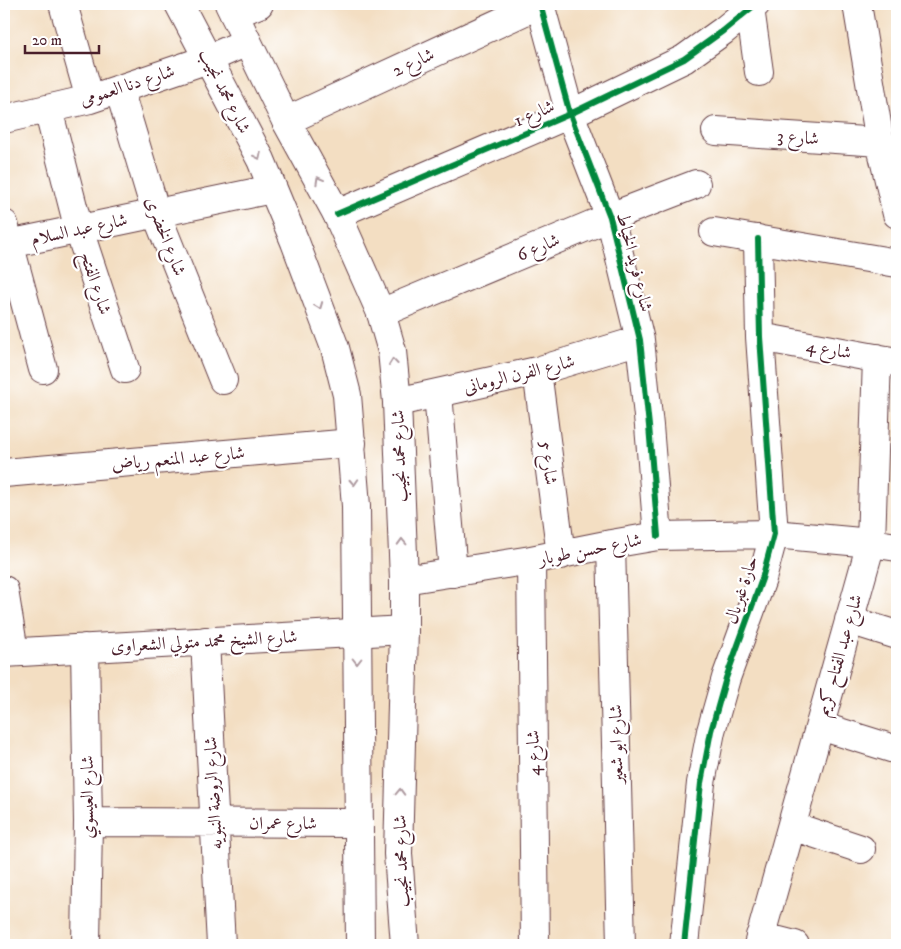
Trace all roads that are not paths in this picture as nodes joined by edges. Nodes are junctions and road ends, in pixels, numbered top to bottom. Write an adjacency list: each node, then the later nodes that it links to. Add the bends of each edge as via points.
1 (63, 4): 12 (street)
2 (179, 4): 9 (street, شارع محمد نجيب)
3 (259, 4): 7 (street)
4 (540, 4): 15 (street, شارع فريد الخياط); 16 (street, شارع 2)
5 (857, 4): 18 (street)
6 (753, 6): 10 (street); 15 (street, شارع 1, via 684,59)
7 (231, 9): 8 (street, شارع محمد نجيب)
8 (248, 42): 9 (street, شارع دنا العمومى); 16 (street, شارع محمد نجيب)
9 (208, 59): 11 (street, شارع دنا العمومى); 20 (street, شارع محمد نجيب, one-way to 20)
10 (759, 72)
11 (119, 89): 12 (street, شارع دنا العمومى); 21 (street, شارع الخضرى)
12 (90, 98): 13 (street, شارع دنا العمومى)
13 (48, 109): 14 (street, شارع دنا العمومى); 25 (street, شارع الفتح)
14 (5, 114)
15 (570, 114): 22 (street, شارع 1); 24 (street, شارع فريد الخياط)
16 (286, 121): 22 (street, شارع محمد نجيب, one-way to 16)
17 (716, 132): 18 (street, شارع 3)
18 (880, 142): 23 (street)
19 (696, 184): 24 (street, شارع 6)
20 (272, 189): 21 (street, شارع عبد السلام); 40 (street, شارع محمد نجيب, one-way to 40, via 335,348 347,395)
21 (156, 213): 25 (street, شارع عبد السلام); 37 (street, شارع الخضرى)
22 (337, 214): 30 (street, شارع محمد نجيب)
23 (897, 214)
24 (610, 218): 30 (street, شارع 6); 32 (street, شارع فريد الخياط)
25 (79, 230): 27 (street, شارع عبد السلام); 35 (street, شارع الفتح)
26 (714, 232): 28 (street)
27 (6, 238): 34 (street)
28 (758, 240): 29 (street); 31 (street, حارة غبريال)
29 (897, 263)
30 (381, 313): 39 (street, شارع محمد نجيب, one-way to 30, via 392,351)
31 (760, 337): 33 (street, شارع 4); 42 (street, حارة غبريال)
32 (640, 340): 36 (street, شارع الفرن الرومانى); 43 (street, شارع فريد الخياط)
33 (887, 360): 45 (street, شارع عبد الفتاح كريم)
34 (42, 369)
35 (125, 369)
36 (537, 371): 38 (street, شارع الفرن الرومانى); 46 (street, شارع 5)
37 (223, 380)
38 (438, 394): 39 (street, شارع الفرن الرومانى); 48 (street)
39 (397, 402): 49 (street, شارع محمد نجيب, one-way to 39)
40 (352, 443): 41 (street, شارع عبد المنعم رياض); 53 (street, شارع محمد نجيب, one-way to 53)
41 (4, 473)
42 (774, 534): 43 (street, شارع حسن طوبار); 45 (street, شارع حسن طوبار); 72 (street, حارة غبريال, via 762,580 726,678 711,730 701,783)
43 (658, 536): 44 (street, شارع حسن طوبار)
44 (611, 544): 46 (street, شارع حسن طوبار); 71 (street, شارع ابو شعير)
45 (884, 545): 51 (street, شارع عبد الفتاح كريم)
46 (561, 554): 47 (street, شارع حسن طوبار)
47 (531, 560): 48 (street, شارع حسن طوبار); 70 (street, شارع 4)
48 (453, 573): 49 (street, شارع حسن طوبار)
49 (404, 580): 52 (street, شارع محمد نجيب)
50 (4, 590): 57 (street)
51 (849, 620): 54 (street); 58 (street, شارع عبد الفتاح كريم)
52 (404, 630): 53 (street, شارع الشيخ محمد متولي الشعراوى); 69 (street, شارع محمد نجيب, one-way to 52, via 398,854)
53 (357, 632): 55 (street, شارع الشيخ محمد متولي الشعراوى); 62 (street, شارع محمد نجيب, one-way to 62)
54 (897, 635)
55 (205, 641): 56 (street, شارع الشيخ محمد متولي الشعراوى); 61 (street, شارع الروضة النبويه)
56 (85, 648): 57 (street, شارع الشيخ محمد متولي الشعراوى); 60 (street, شارع العيسوي)
57 (9, 652)
58 (820, 726): 59 (street); 63 (street, شارع عبد الفتاح كريم)
59 (897, 750)
60 (88, 822): 61 (street, شارع عمران); 66 (street, شارع العيسوي)
61 (215, 822): 62 (street, شارع عمران); 67 (street, شارع الروضة النبويه)
62 (358, 823): 68 (street, شارع محمد نجيب)
63 (792, 826): 64 (street); 65 (street, شارع عبد الفتاح كريم)
64 (861, 848)
65 (759, 941): 73 (street)
66 (86, 945)
67 (221, 945)
68 (360, 945)
69 (405, 945)
70 (535, 945)
71 (621, 945)
72 (684, 945)
73 (794, 945)

